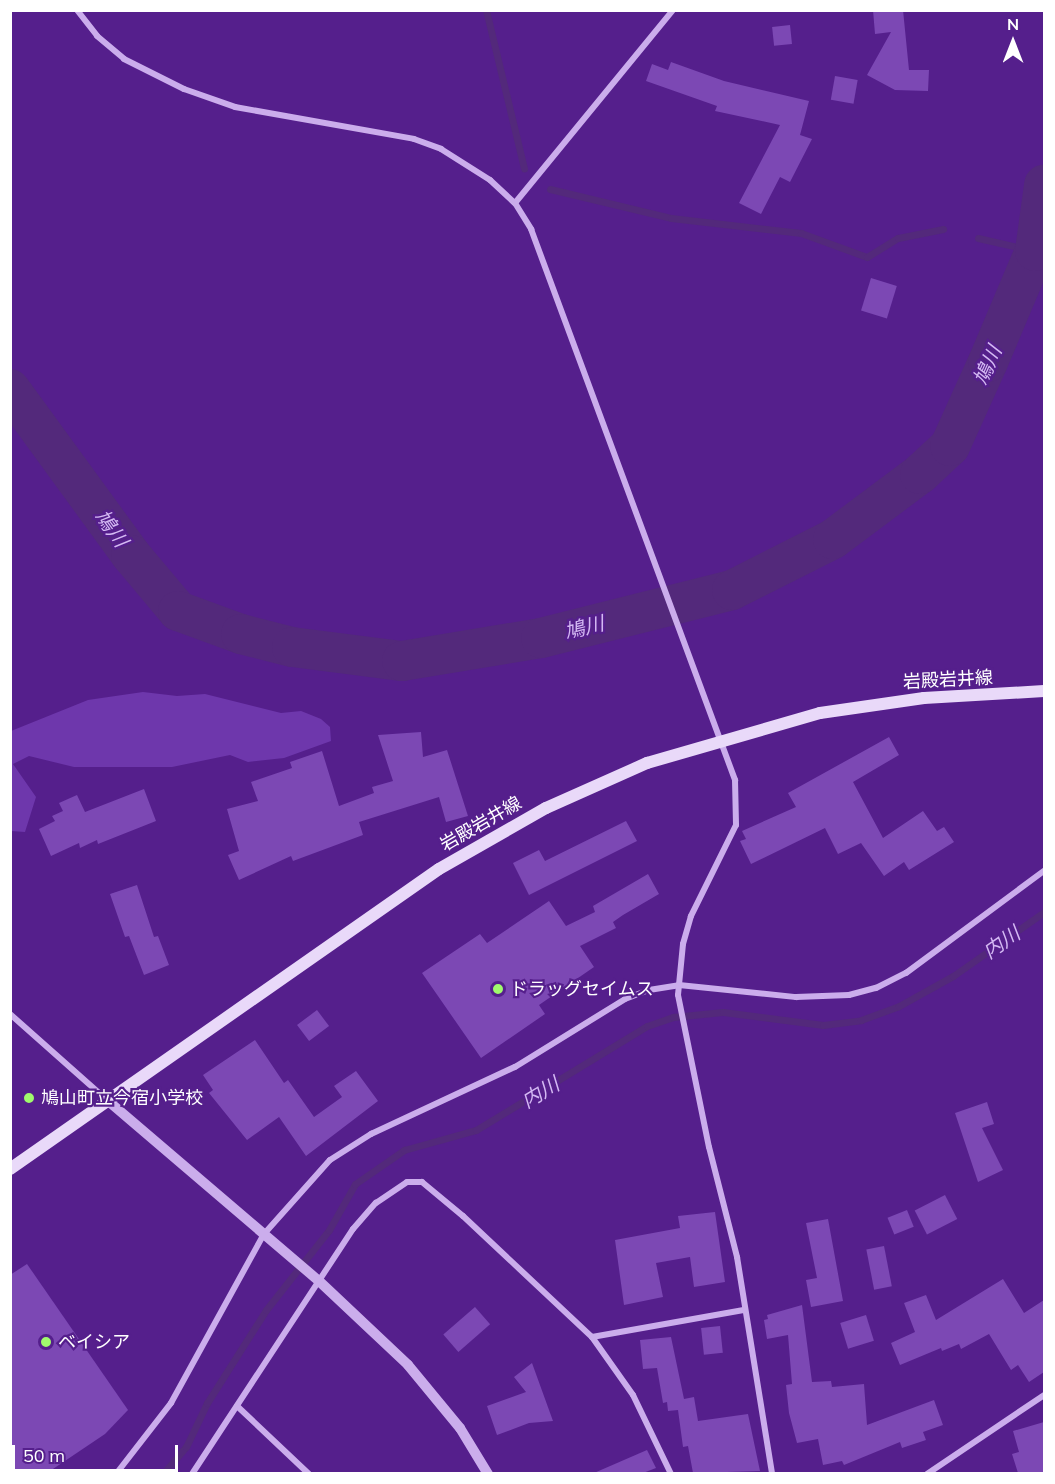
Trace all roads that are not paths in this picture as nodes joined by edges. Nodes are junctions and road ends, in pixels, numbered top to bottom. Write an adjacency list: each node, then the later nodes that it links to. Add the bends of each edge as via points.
1 (77, 10): 3 (street, via 97,36 124,59 153,76 235,107 414,139 464,161)
2 (673, 10): 3 (street)
3 (515, 202): 5 (street, via 544,260)
4 (1044, 691): 5 (main road, 岩殿岩井線, via 871,704)
5 (720, 739): 7 (street, via 735,780 736,825 691,916 683,944); 9 (main road, 岩殿岩井線, via 647,763 546,808 439,869)
6 (1044, 871): 7 (street, via 906,973 876,988 849,995 796,997)
7 (679, 985): 11 (street, via 625,999 515,1067 371,1134 330,1160); 13 (street, via 709,1148 737,1257)
8 (10, 1014): 9 (street)
9 (107, 1100): 10 (main road, 岩殿岩井線); 11 (street)
10 (10, 1169)
11 (264, 1234): 12 (street); 17 (street, via 171,1403)
12 (319, 1281): 14 (street, via 353,1229 376,1203 407,1182 422,1182 516,1262); 16 (street); 20 (street, via 408,1365 460,1428)
13 (744, 1310): 14 (street); 22 (street)
14 (592, 1337): 21 (street, via 633,1395)
15 (1044, 1395): 23 (street)
16 (237, 1406): 18 (street); 19 (street)
17 (116, 1473)
18 (192, 1473)
19 (309, 1473)
20 (489, 1473)
21 (671, 1473)
22 (772, 1473)
23 (927, 1473)

